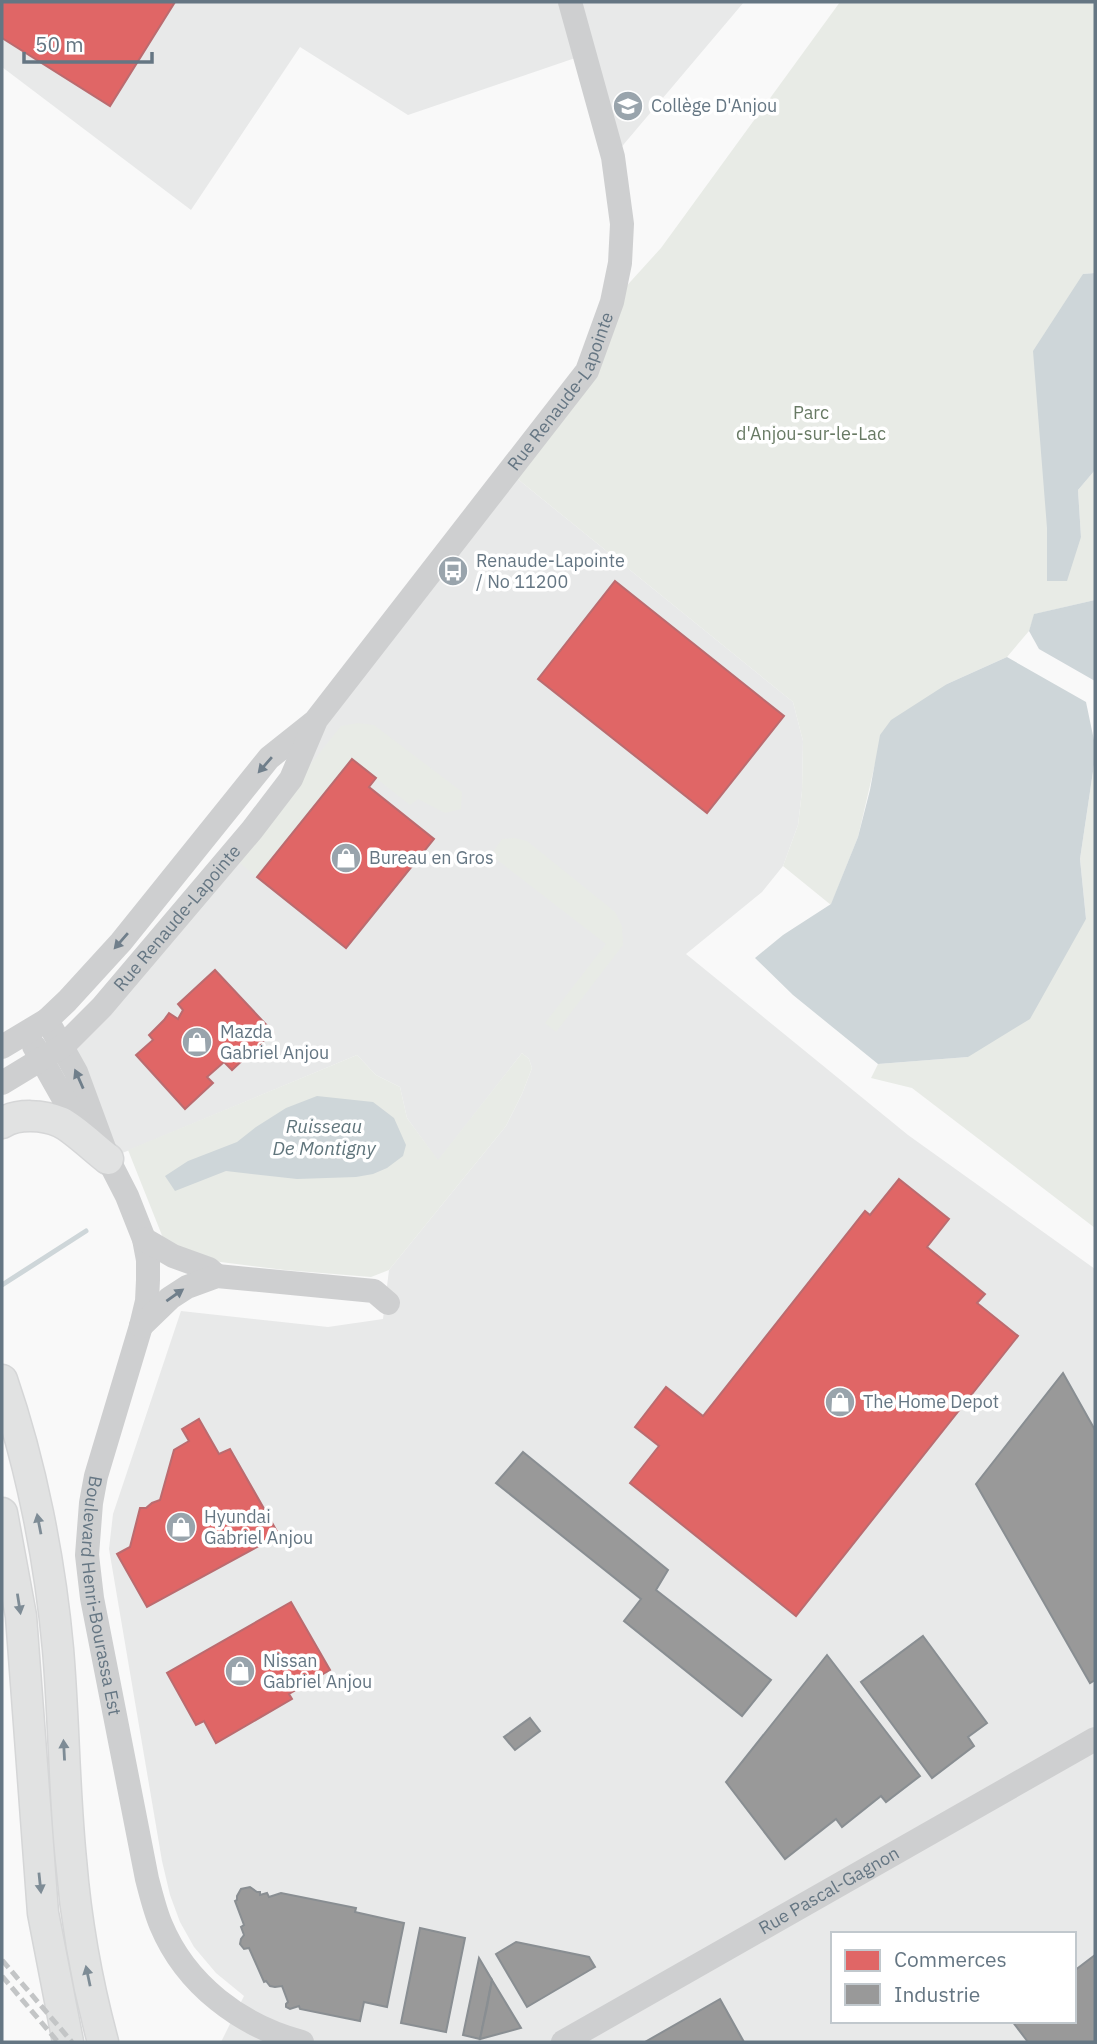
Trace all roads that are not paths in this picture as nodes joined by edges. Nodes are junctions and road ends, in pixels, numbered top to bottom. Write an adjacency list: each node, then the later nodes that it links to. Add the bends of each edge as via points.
1 (570, 2): 2 (street, Rue Renaude-Lapointe, via 619,190 620,263 612,302 587,371)
2 (316, 720): 3 (street, Rue Renaude-Lapointe, one-way to 3, via 269,758 121,942); 4 (street, Rue Renaude-Lapointe, via 291,779 252,830 103,1007)
3 (37, 1026): 4 (street, Boulevard Henri-Bourassa Est); 5 (street, Rue Renaude-Lapointe); 6 (street, Boulevard Henri-Bourassa Est)
4 (63, 1046): 6 (street, Rue Renaude-Lapointe); 9 (street, Boulevard Henri-Bourassa Est, one-way to 4)
5 (2, 1047)
6 (41, 1060): 7 (street, Rue Renaude-Lapointe); 9 (street, Boulevard Henri-Bourassa Est, via 69,1108)
7 (2, 1083)
8 (2, 1123): 9 (main road, via 33,1116 61,1122)
9 (108, 1159): 10 (street, Boulevard Henri-Bourassa Est)
10 (144, 1239): 11 (street); 13 (street, Boulevard Henri-Bourassa Est, via 148,1280)
11 (217, 1276): 12 (street, via 374,1291); 13 (street, one-way to 11, via 170,1298)
12 (388, 1303)
13 (141, 1326): 19 (street, Boulevard Henri-Bourassa Est, via 96,1476 87,1530 89,1577 147,1878 160,1924 194,1978 236,2014)
14 (2, 1380): 18 (main road, one-way to 14, via 83,1952 71,1862 49,1576)
15 (2, 1513): 17 (main road, one-way to 17, via 21,1616 43,1913)
16 (1095, 1739): 20 (street, Rue Pascal-Gagnon)
17 (68, 2042)
18 (103, 2042)
19 (302, 2042)
20 (563, 2042)

